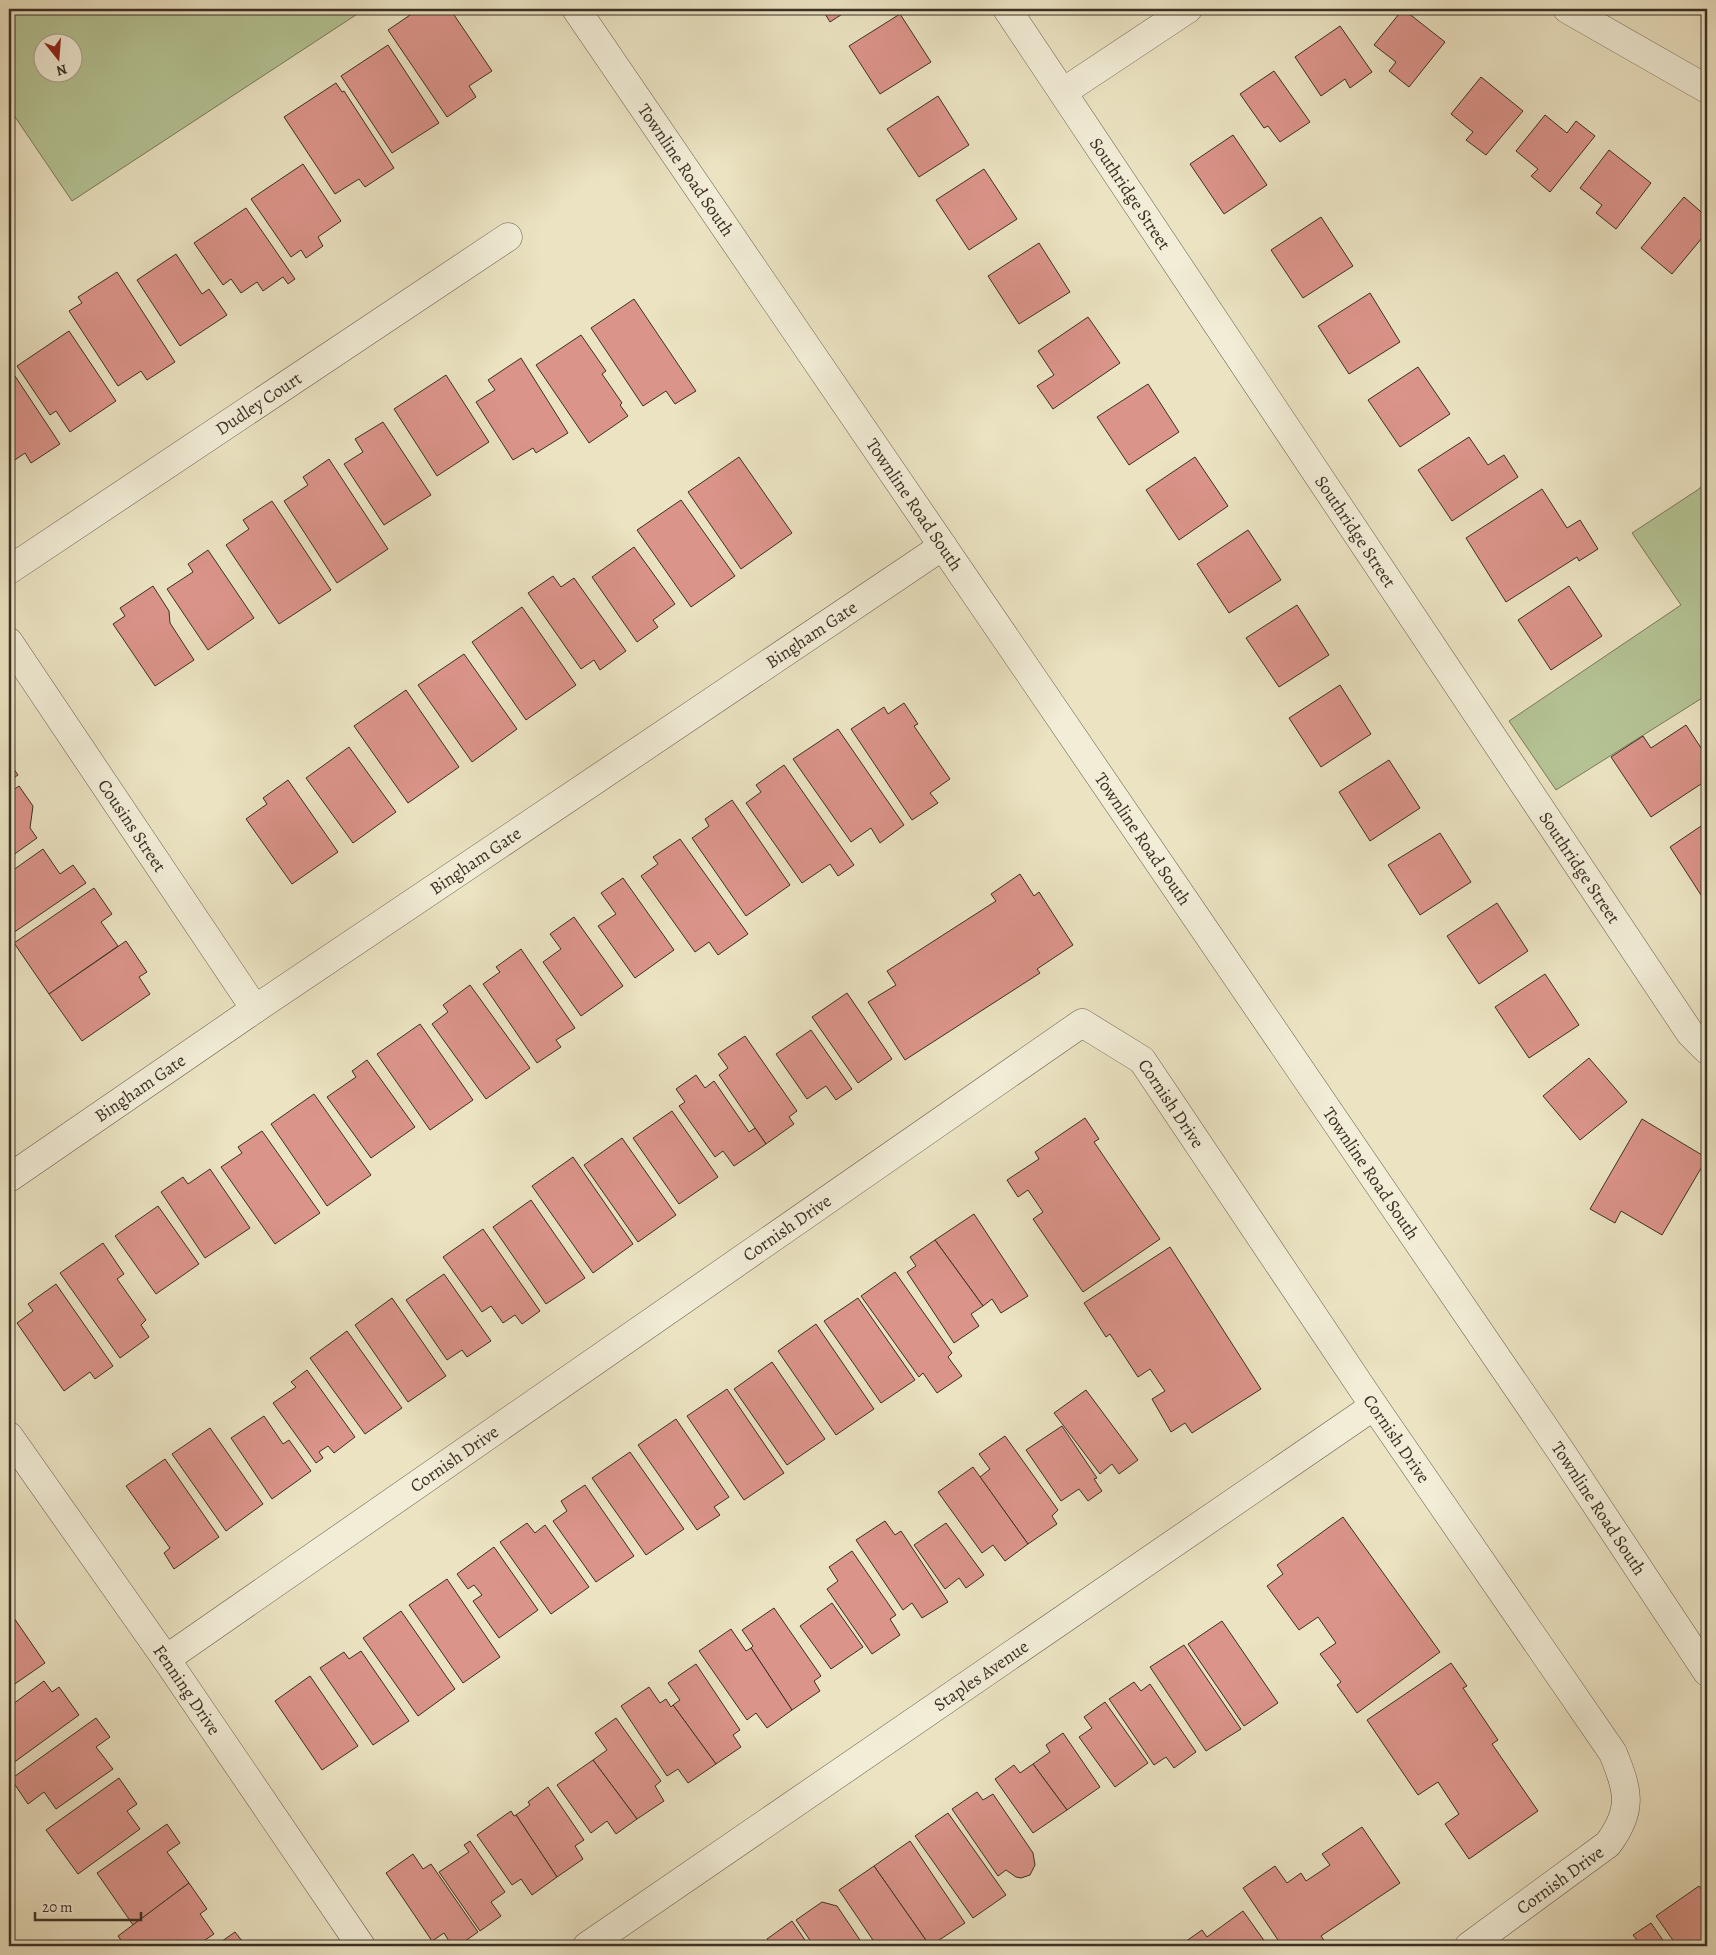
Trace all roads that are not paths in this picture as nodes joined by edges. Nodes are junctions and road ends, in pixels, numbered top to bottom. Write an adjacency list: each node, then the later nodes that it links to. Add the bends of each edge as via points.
1 (576, 9): 8 (street, Townline Road South)
2 (1007, 9): 6 (street, Southridge Street)
3 (1188, 9): 6 (street)
4 (1567, 9): 5 (street)
5 (1707, 89)
6 (1063, 92): 12 (street, Southridge Street, via 1690,1033)
7 (508, 237): 9 (street, Dudley Court)
8 (943, 546): 11 (street, Bingham Gate); 17 (street, Townline Road South, via 1562,1453)
9 (9, 570)
10 (9, 642): 11 (street, Cousins Street)
11 (255, 1009): 13 (street, Bingham Gate)
12 (1707, 1050)
13 (9, 1178)
14 (1374, 1406): 16 (street, Cornish Drive, via 1142,1060 1082,1024); 19 (street, Staples Avenue); 20 (street, Cornish Drive, via 1613,1753 1627,1795 1623,1818 1608,1844)
15 (9, 1436): 16 (street, Fenning Drive)
16 (166, 1659): 18 (street, Fenning Drive)
17 (1707, 1672)
18 (361, 1946)
19 (587, 1946)
20 (1469, 1946)

